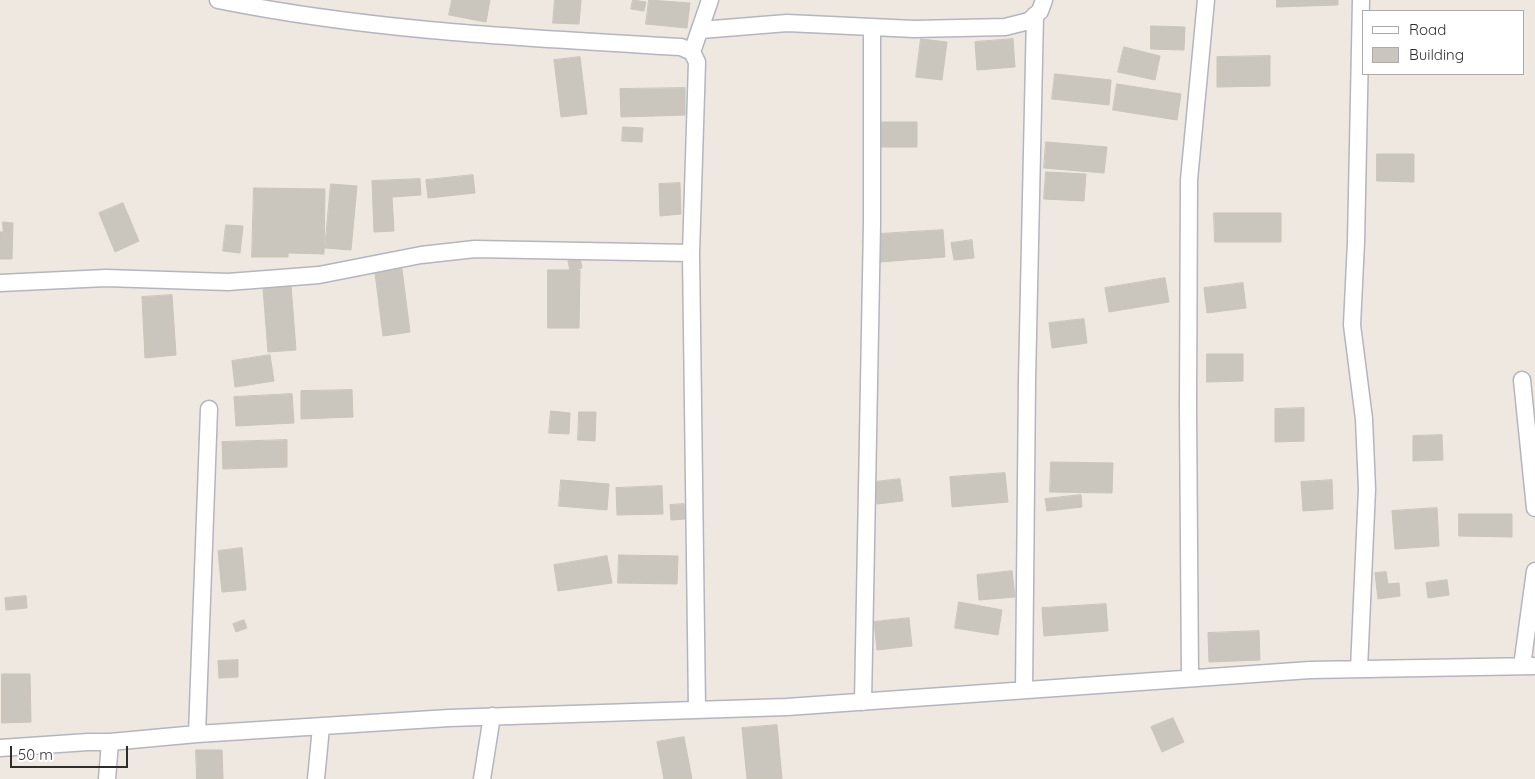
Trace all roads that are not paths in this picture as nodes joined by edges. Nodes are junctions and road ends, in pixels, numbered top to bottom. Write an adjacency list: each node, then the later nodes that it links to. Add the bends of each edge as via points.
1 (218, 0): 9 (street, via 278,12 460,34 681,47)
2 (710, 0): 8 (street)
3 (1044, 0): 6 (street)
4 (1206, 0): 18 (street, via 1189,180)
5 (1361, 0): 17 (street, via 1352,325 1364,418 1367,489)
6 (1035, 15): 7 (street, via 1029,21 1005,27); 19 (street)
7 (872, 27): 8 (street, via 787,23); 20 (street, via 872,224)
8 (700, 30): 9 (street)
9 (692, 52): 10 (street, via 697,62)
10 (691, 253): 11 (street, via 475,249 421,255 319,275 228,282 106,278); 21 (street)
11 (0, 283)
12 (1522, 380): 14 (street)
13 (209, 409): 24 (street)
14 (1535, 508)
15 (1535, 571): 16 (street)
16 (1528, 666): 17 (street)
17 (1359, 669): 18 (street)
18 (1190, 678): 19 (street)
19 (1024, 690): 20 (street)
20 (863, 702): 21 (street)
21 (697, 709): 22 (street)
22 (492, 716): 23 (street); 29 (street)
23 (321, 727): 24 (street); 28 (street)
24 (197, 734): 25 (street)
25 (110, 742): 26 (street); 27 (street)
26 (0, 748)
27 (107, 779)
28 (316, 779)
29 (482, 779)

